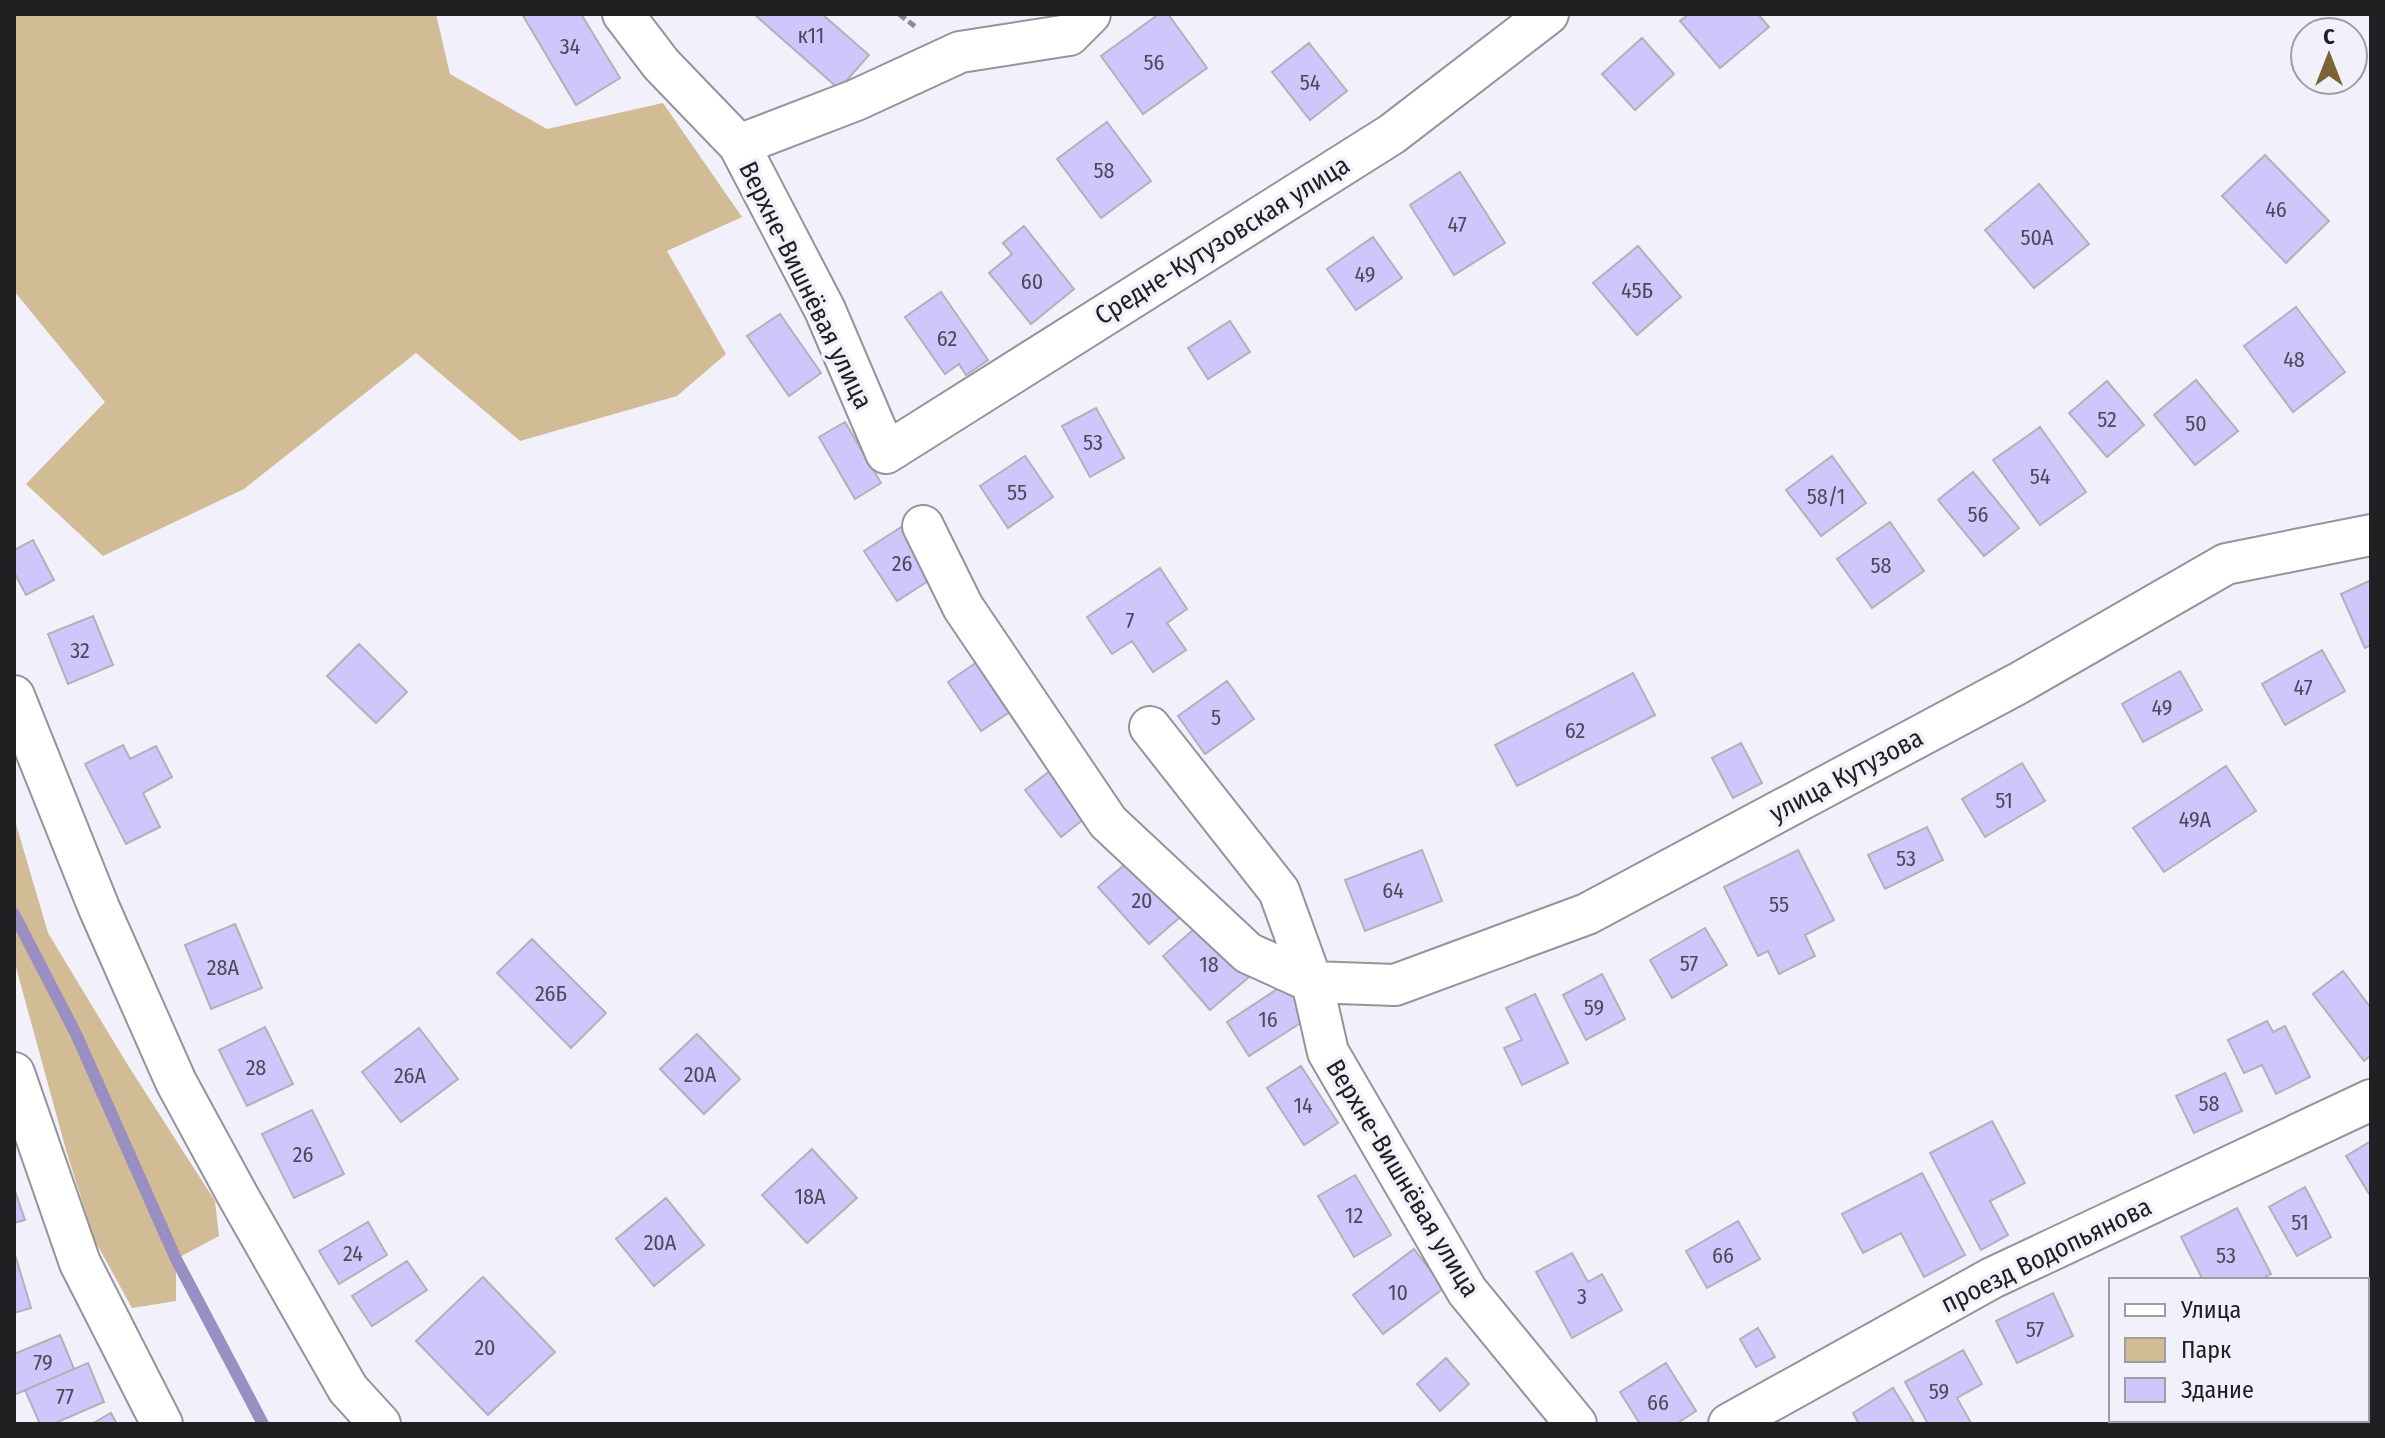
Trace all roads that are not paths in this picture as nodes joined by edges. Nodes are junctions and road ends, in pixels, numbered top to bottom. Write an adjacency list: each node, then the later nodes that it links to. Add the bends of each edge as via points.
1 (623, 14): 4 (street, Верхне-Вишнёвая улица, via 661,64)
2 (1090, 14): 4 (street, via 1069,35 960,52)
3 (1548, 14): 5 (street, Средне-Кутузовская улица, via 1392,134)
4 (739, 145): 5 (street, Верхне-Вишнёвая улица, via 825,310)
5 (886, 453)
6 (923, 526): 10 (street, via 963,607 1108,822 1248,953)
7 (2371, 535): 10 (street, улица Кутузова, via 2226,564 2019,683 1587,914 1395,985)
8 (14, 696): 14 (street, via 176,1082 348,1389)
9 (1150, 727): 10 (street, Верхне-Вишнёвая улица, via 1279,891)
10 (1312, 982): 15 (street, Верхне-Вишнёвая улица, via 1328,1052 1467,1291)
11 (14, 1073): 13 (street, via 80,1263)
12 (2371, 1100): 16 (street, проезд Водопьянова, via 1992,1278)
13 (162, 1424)
14 (380, 1424)
15 (1576, 1424)
16 (1729, 1424)

